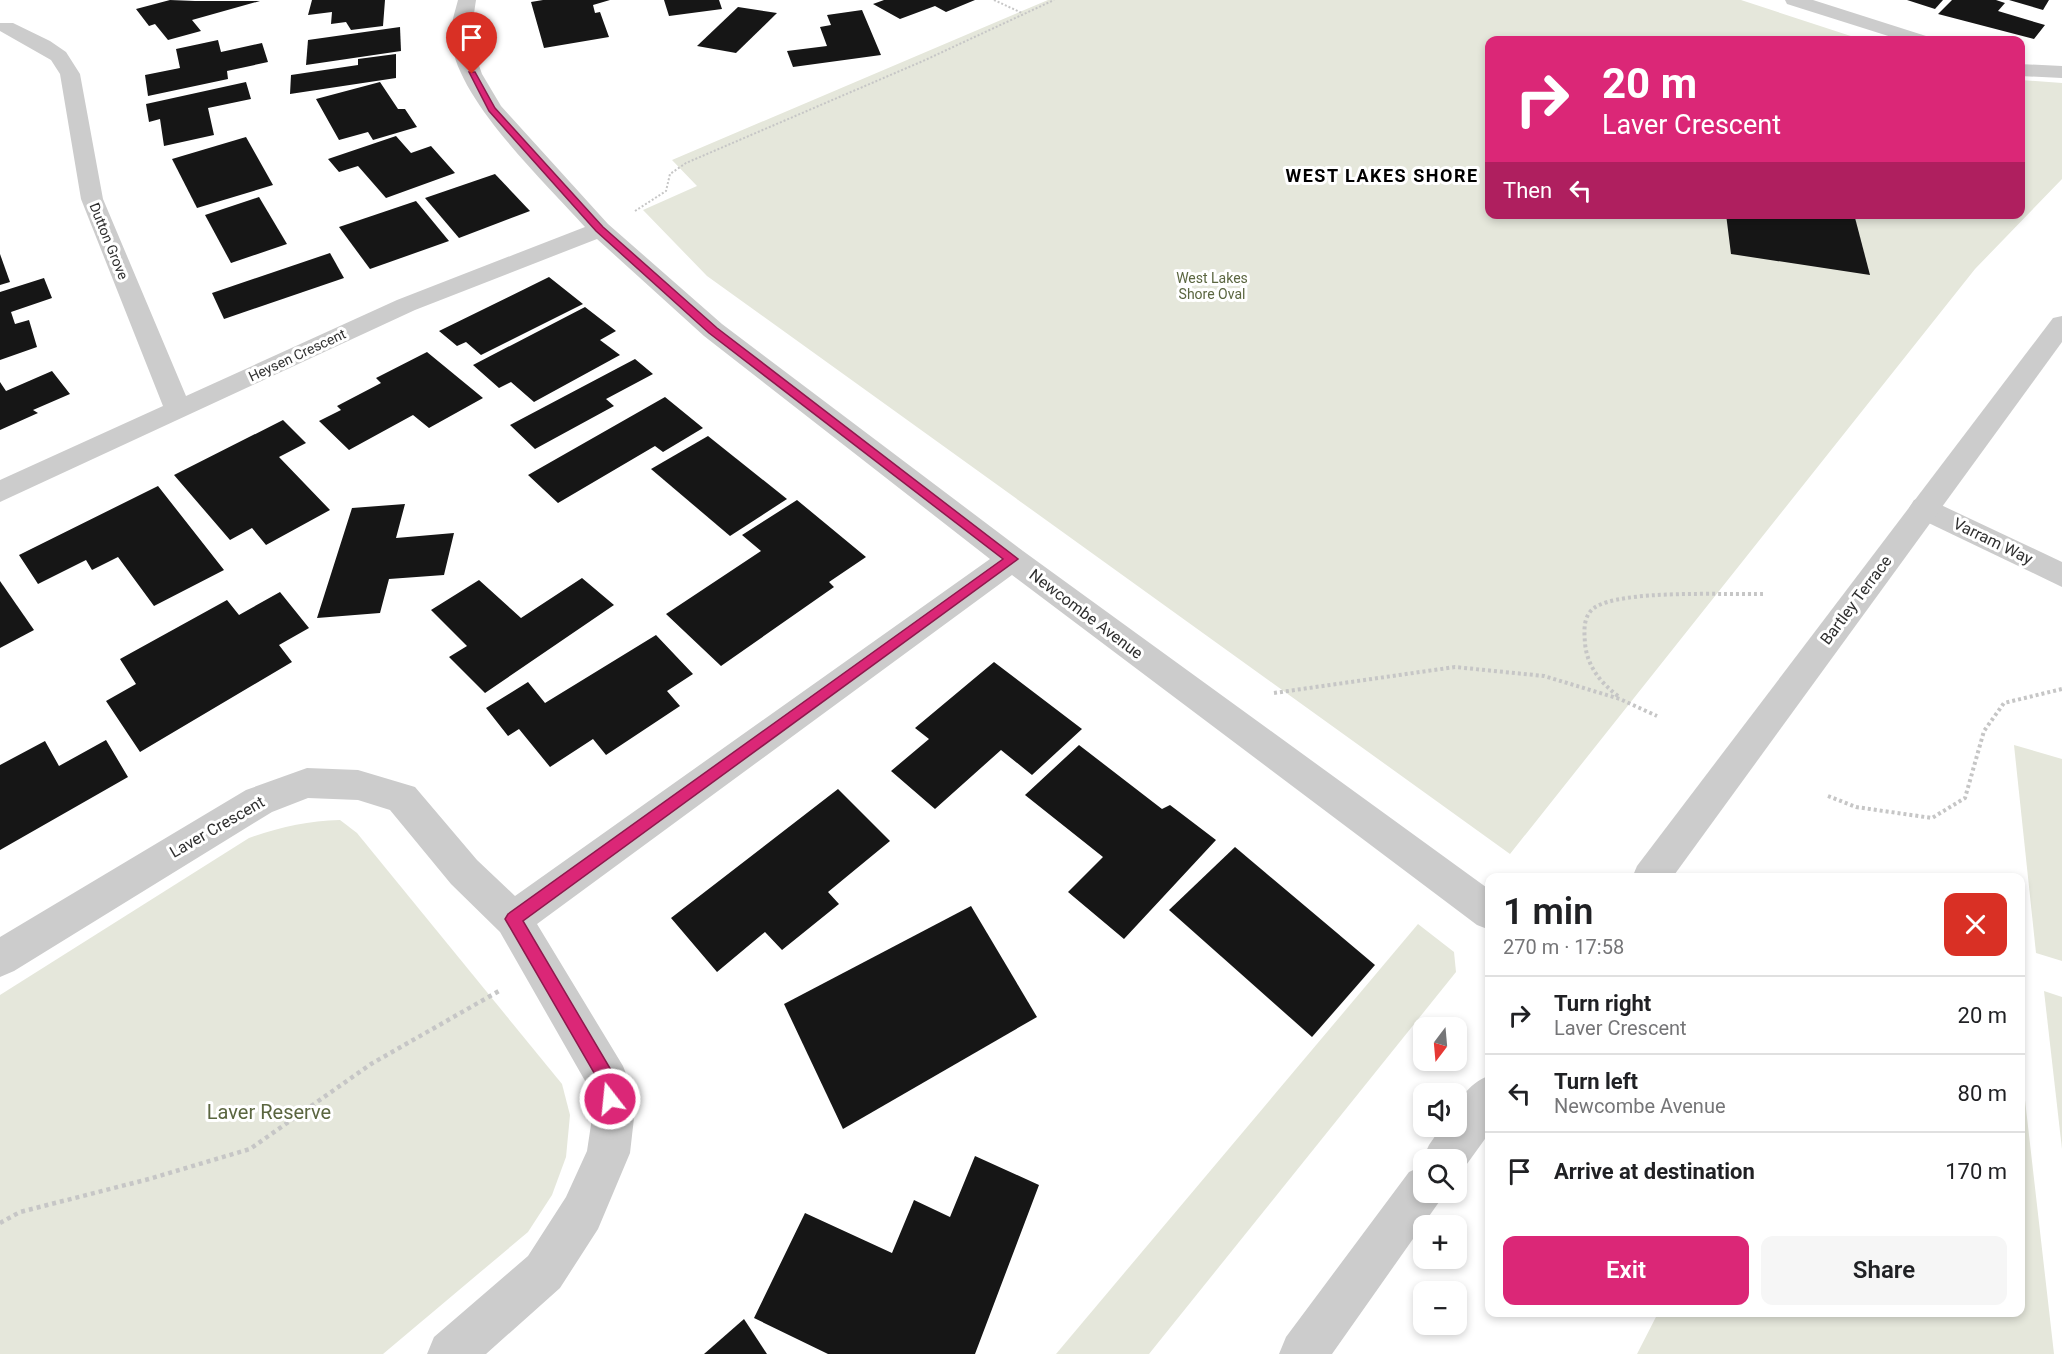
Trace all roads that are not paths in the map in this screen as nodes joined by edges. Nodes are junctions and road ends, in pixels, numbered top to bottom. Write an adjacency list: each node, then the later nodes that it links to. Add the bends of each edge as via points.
1 (467, 0): 7 (street, Newcombe Avenue, via 460,40 472,74 492,109)
2 (1794, 0): 4 (street)
3 (6, 27): 9 (street, Dutton Grove, via 59,56 70,74 92,199)
4 (1906, 36)
5 (2025, 70): 6 (street)
6 (2062, 72)
7 (600, 229): 9 (street, Heysen Crescent, via 406,305); 12 (street, Newcombe Avenue, via 713,330)
8 (2062, 324): 11 (street, Bartley Terrace)
9 (178, 410): 10 (street, Heysen Crescent)
10 (0, 492)
11 (1924, 508): 13 (street, Varram Way); 14 (street, Bartley Terrace)
12 (1012, 559): 15 (street, Newcombe Avenue); 16 (street)
13 (2062, 575)
14 (1654, 873)
15 (1485, 909)
16 (513, 919): 17 (street, Laver Crescent, via 464,872 402,798 358,785 307,783 259,801); 21 (street, Laver Crescent, via 608,1081 613,1118 608,1153 582,1213 544,1272)
17 (0, 958)
18 (1485, 1103): 19 (street)
19 (1452, 1149)
20 (1413, 1202): 22 (street)
21 (451, 1354)
22 (1303, 1354)

